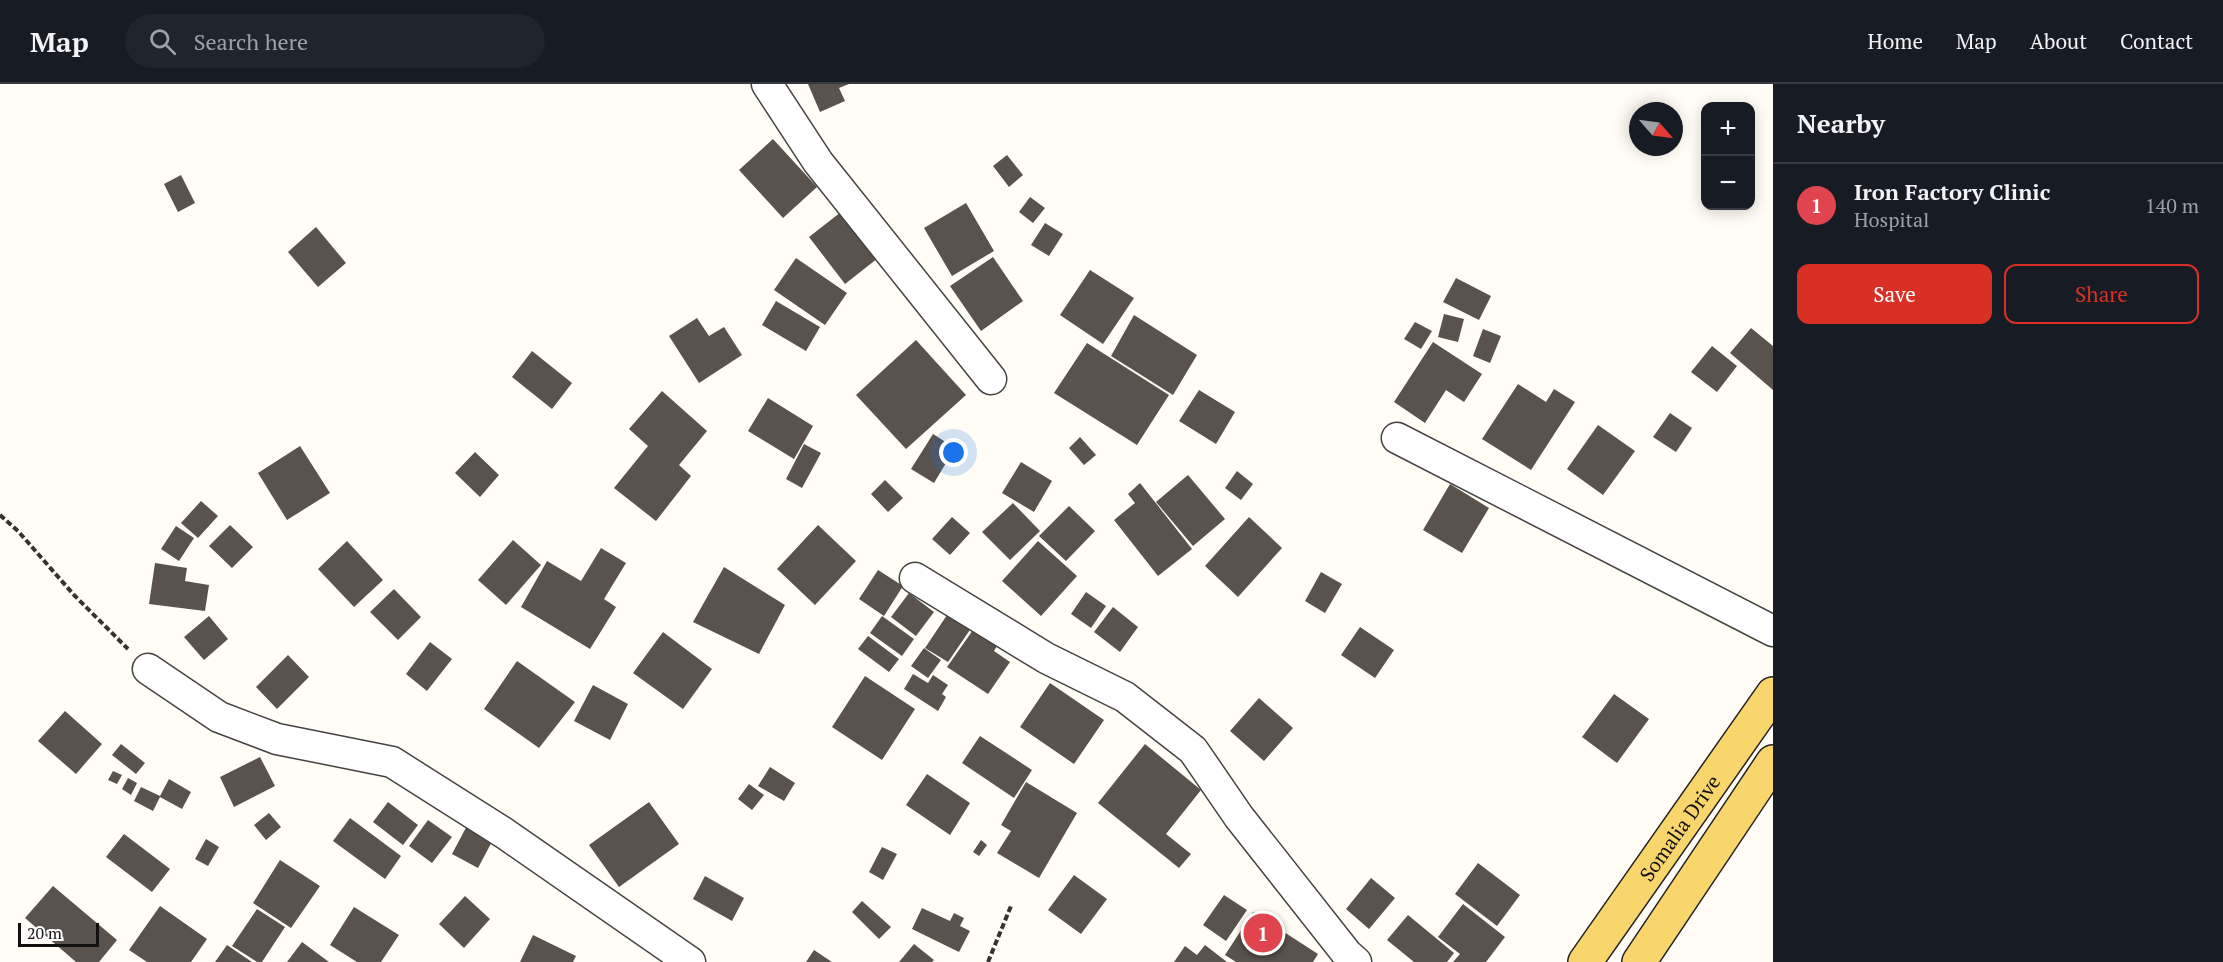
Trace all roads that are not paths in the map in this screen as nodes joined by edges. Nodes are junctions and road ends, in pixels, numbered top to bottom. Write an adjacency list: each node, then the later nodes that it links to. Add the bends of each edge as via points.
1 (767, 84): 2 (street, via 818,162)
2 (991, 379)
3 (1397, 438): 5 (street)
4 (915, 578): 10 (street, via 1046,658 1125,697 1192,750 1239,817)
5 (1773, 631)
6 (148, 669): 9 (street, via 219,717 277,739 392,762)
7 (1773, 694): 11 (main road, Somalia Drive)
8 (1773, 762): 12 (main road)
9 (690, 962)
10 (1356, 962)
11 (1585, 962)
12 (1639, 962)

